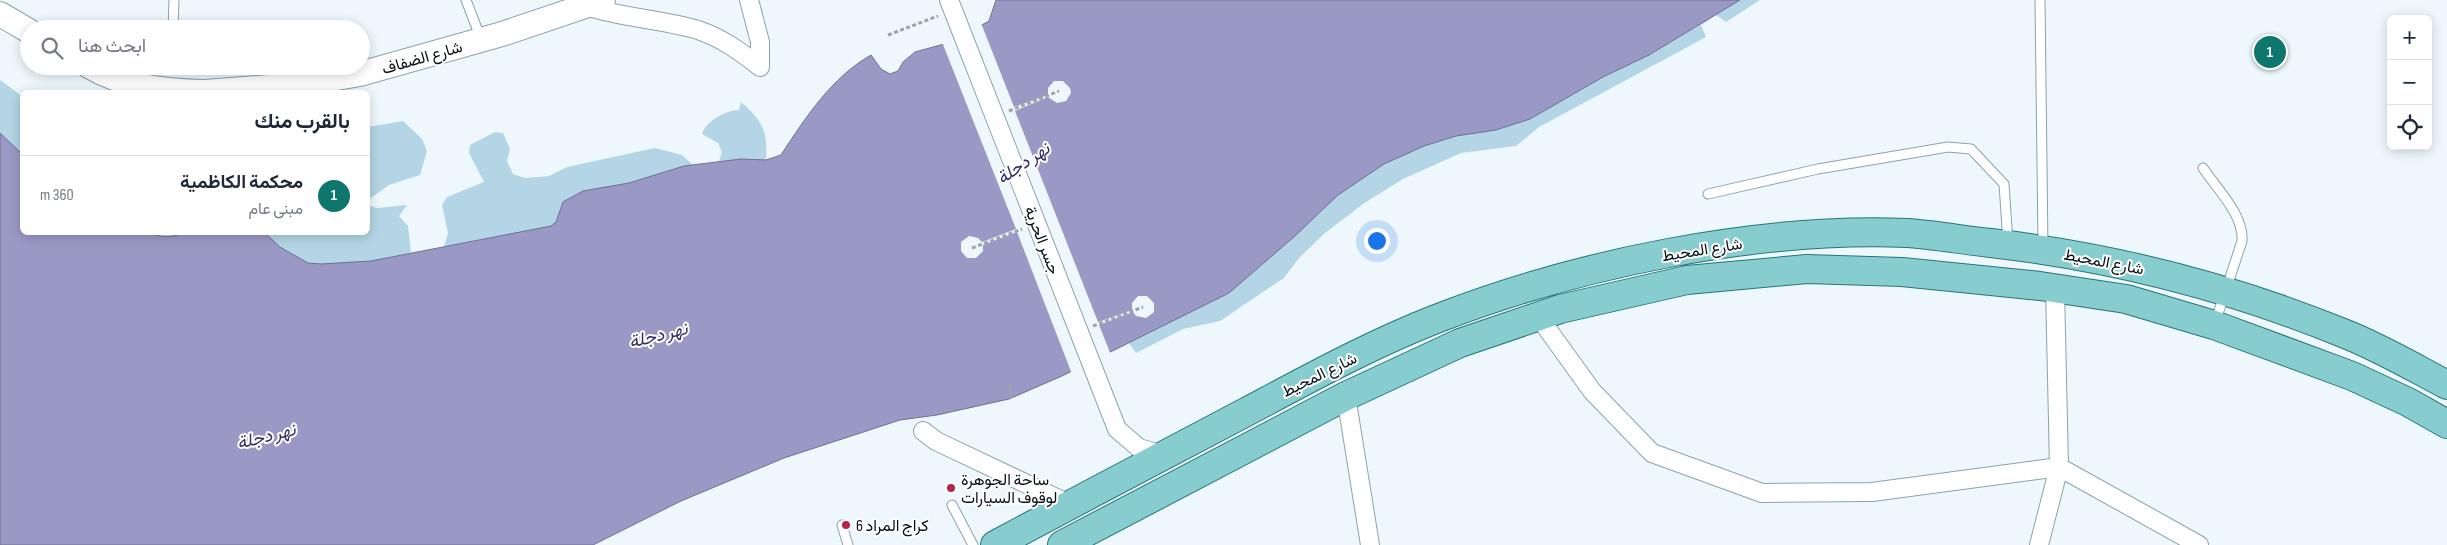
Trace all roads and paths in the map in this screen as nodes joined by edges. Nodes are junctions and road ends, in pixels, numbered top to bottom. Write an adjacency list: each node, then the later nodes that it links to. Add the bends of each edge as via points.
1 (174, 0): 8 (lane)
2 (466, 0): 11 (lane)
3 (749, 0): 5 (street, via 760,42 760,67 732,46 699,30 610,14)
4 (2040, 0): 24 (lane)
5 (583, 4): 11 (street, شارع الضفاف)
6 (951, 5): 10 (path); 18 (street, جسر الحرية)
7 (0, 14): 9 (street)
8 (173, 20)
9 (20, 26)
10 (888, 36)
11 (482, 40): 12 (street, شارع الضفاف)
12 (370, 71)
13 (106, 75): 15 (street, شارع الضفاف)
14 (353, 75): 16 (street, شارع الضفاف, via 325,81)
15 (159, 90)
16 (226, 90)
17 (1059, 91): 18 (path)
18 (994, 117): 21 (street, جسر الحرية)
19 (2203, 168): 30 (lane, via 2243,232 2242,241)
20 (1708, 194): 22 (lane, via 1827,168 1948,148 1971,149 2004,184)
21 (1036, 223): 23 (path); 35 (street, جسر الحرية)
22 (2008, 245): 24 (main road, شارع المحيط); 25 (main road, شارع المحيط, via 1907,233 1794,236)
23 (972, 248)
24 (2043, 249): 30 (main road, شارع المحيط, via 2134,266)
25 (1685, 250): 26 (main road, شارع المحيط); 27 (main road, via 1682,265)
26 (1653, 257): 28 (main road, via 1662,272); 42 (main road, شارع المحيط, via 1543,283 1435,320 1326,370)
27 (1692, 280): 28 (main road, شارع المحيط); 29 (main road, شارع المحيط, via 1807,269 1902,272)
28 (1658, 287): 33 (main road, شارع المحيط)
29 (2055, 288): 34 (main road, شارع المحيط, via 2126,299); 45 (street)
30 (2216, 288): 31 (main road, شارع المحيط); 34 (main road, via 2204,314)
31 (2256, 302): 34 (main road, via 2246,306 2238,320); 37 (main road, شارع المحيط, via 2344,333)
32 (1143, 307): 35 (path)
33 (1538, 316): 38 (main road, شارع المحيط, via 1460,343); 45 (street, via 1592,391 1652,453 1762,493 1872,492)
34 (2216, 326): 40 (main road, شارع المحيط, via 2352,376)
35 (1079, 332): 43 (street, جسر الحرية, via 1120,433 1139,448)
36 (1010, 384): 39 (path)
37 (2447, 385)
38 (1346, 396): 44 (main road, شارع المحيط); 54 (street)
39 (1011, 398)
40 (2447, 424)
41 (923, 431): 48 (street, via 936,441)
42 (1196, 438): 43 (main road, شارع المحيط); 44 (main road, via 1194,447 1197,455)
43 (1162, 456): 46 (main road, via 1175,470); 48 (main road, شارع المحيط)
44 (1212, 466): 46 (main road, شارع المحيط)
45 (2059, 467): 55 (street); 56 (street)
46 (1176, 485): 53 (main road, شارع المحيط)
47 (952, 505): 51 (lane)
48 (1071, 505): 52 (main road, شارع المحيط)
49 (842, 525): 50 (lane)
50 (848, 545)
51 (973, 545)
52 (995, 545)
53 (1062, 545)
54 (1370, 545)
55 (2039, 545)
56 (2200, 545)

